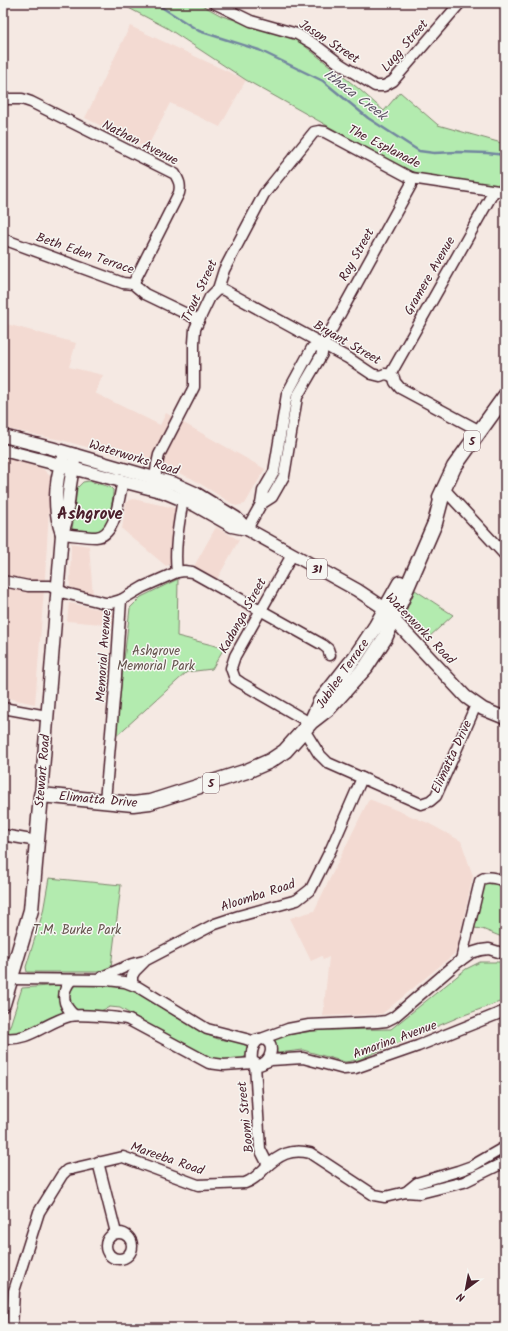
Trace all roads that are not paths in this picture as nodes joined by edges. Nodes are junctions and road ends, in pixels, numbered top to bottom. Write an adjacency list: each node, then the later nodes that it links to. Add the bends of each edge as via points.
1 (214, 3): 3 (street, Jason Street, via 251,21 297,34 360,78 375,86)
2 (460, 3): 3 (street, Lugg Street, via 393,81)
3 (384, 86)
4 (3, 99): 10 (street, Nathan Avenue, via 18,98 31,102 175,174 181,187 179,193)
5 (325, 132): 6 (street, The Esplanade); 11 (street, Trout Street, via 314,132 264,194 224,270)
6 (411, 178): 7 (street, The Esplanade); 13 (street, Roy Street, via 411,184)
7 (494, 191): 8 (street, The Esplanade); 14 (street, Gramere Avenue)
8 (505, 192)
9 (3, 239): 10 (street, Beth Eden Terrace)
10 (133, 284): 12 (street, Beth Eden Terrace, via 145,294)
11 (218, 289): 12 (street, Trout Street, via 210,297); 13 (street, Bryant Street)
12 (199, 320): 21 (street, Trout Street, via 194,343 194,387 159,455)
13 (322, 344): 14 (street, Bryant Street, via 372,374); 26 (street, Roy Street, via 312,348 287,394 274,472 262,491 261,504)
14 (390, 375): 16 (street, Bryant Street, via 400,388)
15 (505, 396): 16 (highway, Jubilee Terrace / 5)
16 (480, 431): 23 (highway, Jubilee Terrace / 5, via 454,467)
17 (3, 436): 19 (main road, Waterworks Road / 31)
18 (3, 450): 20 (main road, Waterworks Road / 31)
19 (70, 454): 20 (main road, Stewart Road); 21 (main road, Waterworks Road / 31)
20 (67, 466): 22 (main road, Waterworks Road / 31); 27 (main road, Stewart Road, via 58,478 56,508)
21 (155, 477): 24 (street, Trout Street); 26 (main road, Waterworks Road / 31, via 205,499 236,518)
22 (123, 482): 24 (main road, Waterworks Road / 31); 27 (street, via 112,526 106,532 96,537)
23 (444, 489): 29 (street); 35 (highway, Jubilee Terrace / 5, via 427,520 399,585)
24 (154, 490): 25 (main road, Waterworks Road / 31)
25 (183, 499): 26 (main road, Waterworks Road / 31, via 232,526); 30 (street, via 177,543)
26 (247, 529): 28 (main road, Waterworks Road / 31)
27 (62, 534): 32 (main road, Stewart Road)
28 (292, 555): 34 (street, Kadanga Street); 35 (main road, Waterworks Road / 31, via 362,593)
29 (505, 555)
30 (177, 572): 33 (street, Memorial Avenue, via 143,587); 34 (street, via 192,572)
31 (3, 581): 32 (street, via 28,586 50,586)
32 (58, 590): 33 (street, via 104,603); 39 (main road, Stewart Road)
33 (122, 600): 44 (street, Memorial Avenue)
34 (261, 611): 36 (street, via 326,647); 41 (street, Kadanga Street, via 233,662 233,675 241,683)
35 (390, 615): 37 (main road, Waterworks Road / 31, via 457,689); 41 (highway, Jubilee Terrace / 5, via 320,702)
36 (330, 655)
37 (476, 705): 40 (main road, Waterworks Road / 31); 42 (street, Elimatta Drive, via 436,796 430,801 421,804)
38 (3, 708): 39 (street)
39 (47, 716): 43 (main road, Stewart Road)
40 (505, 718)
41 (308, 725): 42 (street, Elimatta Drive, via 319,754 326,761); 44 (highway, Elimatta Drive / 5, via 278,756 247,771 150,802 133,804)
42 (362, 778): 49 (street, Aloomba Road, via 311,889 304,895 296,900 215,924)
43 (41, 795): 44 (highway, Elimatta Drive / 5); 46 (highway, Stewart Road)
44 (105, 801)
45 (3, 835): 46 (street)
46 (37, 841): 51 (highway, Stewart Road, via 31,910)
47 (505, 881): 50 (street, via 487,877 480,881)
48 (505, 952): 50 (street, Amarina Avenue, via 481,950)
49 (146, 960): 54 (street, Aloomba Road); 55 (street, Aloomba Road, via 135,971)
50 (461, 960): 60 (street, Amarina Avenue, via 386,1021 309,1025)
51 (9, 963): 52 (highway, Stewart Road)
52 (10, 979): 53 (street, Amarina Avenue); 56 (highway, Stewart Road)
53 (71, 980): 54 (street, Amarina Avenue); 58 (street, via 65,989 64,1000)
54 (95, 980): 55 (street, Amarina Avenue, via 118,980)
55 (132, 984): 60 (street, Amarina Avenue, via 207,1029 246,1039)
56 (3, 1004)
57 (505, 1011): 61 (street, Amarina Avenue, via 355,1068 344,1069 303,1058)
58 (74, 1015): 59 (street, Amarina Avenue, via 23,1037); 62 (street, Amarina Avenue, via 125,1019 212,1064)
59 (3, 1038)
60 (260, 1039): 61 (street, via 266,1040 271,1046); 62 (street, via 252,1049 251,1060)
61 (266, 1062): 62 (street, Amarina Avenue, via 261,1065)
62 (254, 1064): 66 (street, Boomi Street, via 260,1149)
63 (505, 1147): 67 (street, Mareeba Road, via 472,1166 417,1183)
64 (98, 1162): 66 (street, Mareeba Road, via 125,1157 198,1185 245,1183); 68 (street); 69 (street, Mareeba Road, via 65,1172 38,1212 14,1291)
65 (505, 1162): 67 (street, Mareeba Road, via 464,1182 420,1194)
66 (268, 1165): 67 (street, Mareeba Road, via 289,1152 300,1151 310,1153 374,1195 385,1197)
67 (406, 1192)
68 (116, 1233)
69 (12, 1328)

